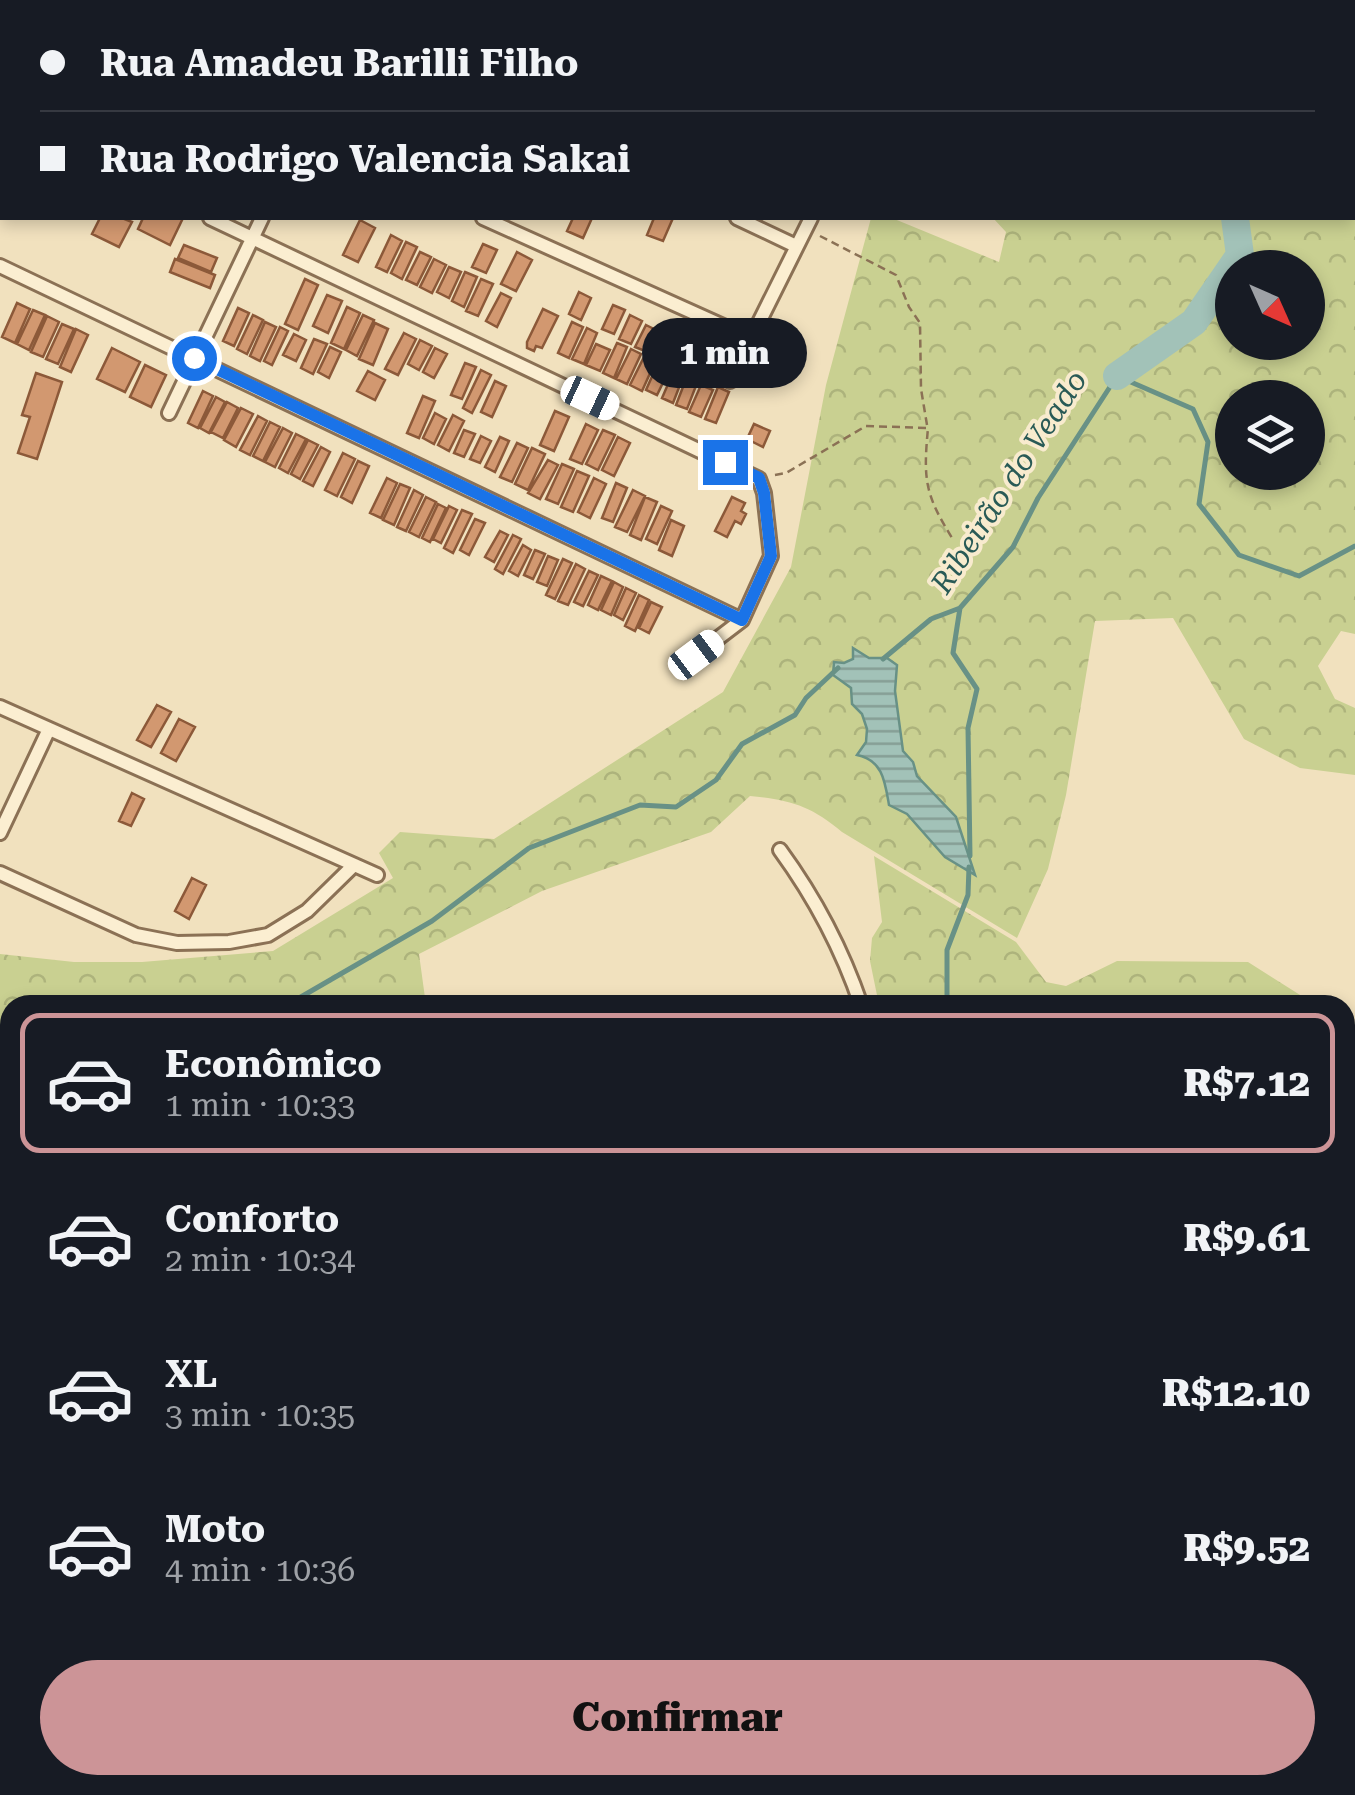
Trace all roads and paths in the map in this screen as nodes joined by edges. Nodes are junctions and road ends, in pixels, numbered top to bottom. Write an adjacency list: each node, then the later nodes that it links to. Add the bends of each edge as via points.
1 (215, 220): 6 (street)
2 (261, 220): 6 (street)
3 (487, 220): 9 (street)
4 (740, 220): 7 (street)
5 (808, 223): 7 (street); 13 (path, via 896,276 920,323)
6 (253, 237): 10 (street); 14 (street)
7 (796, 246): 9 (street)
8 (0, 266): 10 (street)
9 (752, 340): 11 (street)
10 (194, 358): 12 (street); 16 (street)
11 (730, 381)
12 (169, 413)
13 (928, 428): 14 (path, via 866,426 786,473); 15 (path, via 924,475 933,508)
14 (759, 478): 16 (street, via 771,556)
15 (954, 541)
16 (742, 620): 17 (street)
17 (696, 655)
18 (0, 707): 19 (street)
19 (49, 729): 20 (street); 22 (street)
20 (0, 834)
21 (780, 850): 25 (street, via 807,888)
22 (354, 865): 23 (street, via 307,910 268,934 229,942 136,935); 24 (street)
23 (0, 873)
24 (377, 874)
25 (857, 995)

